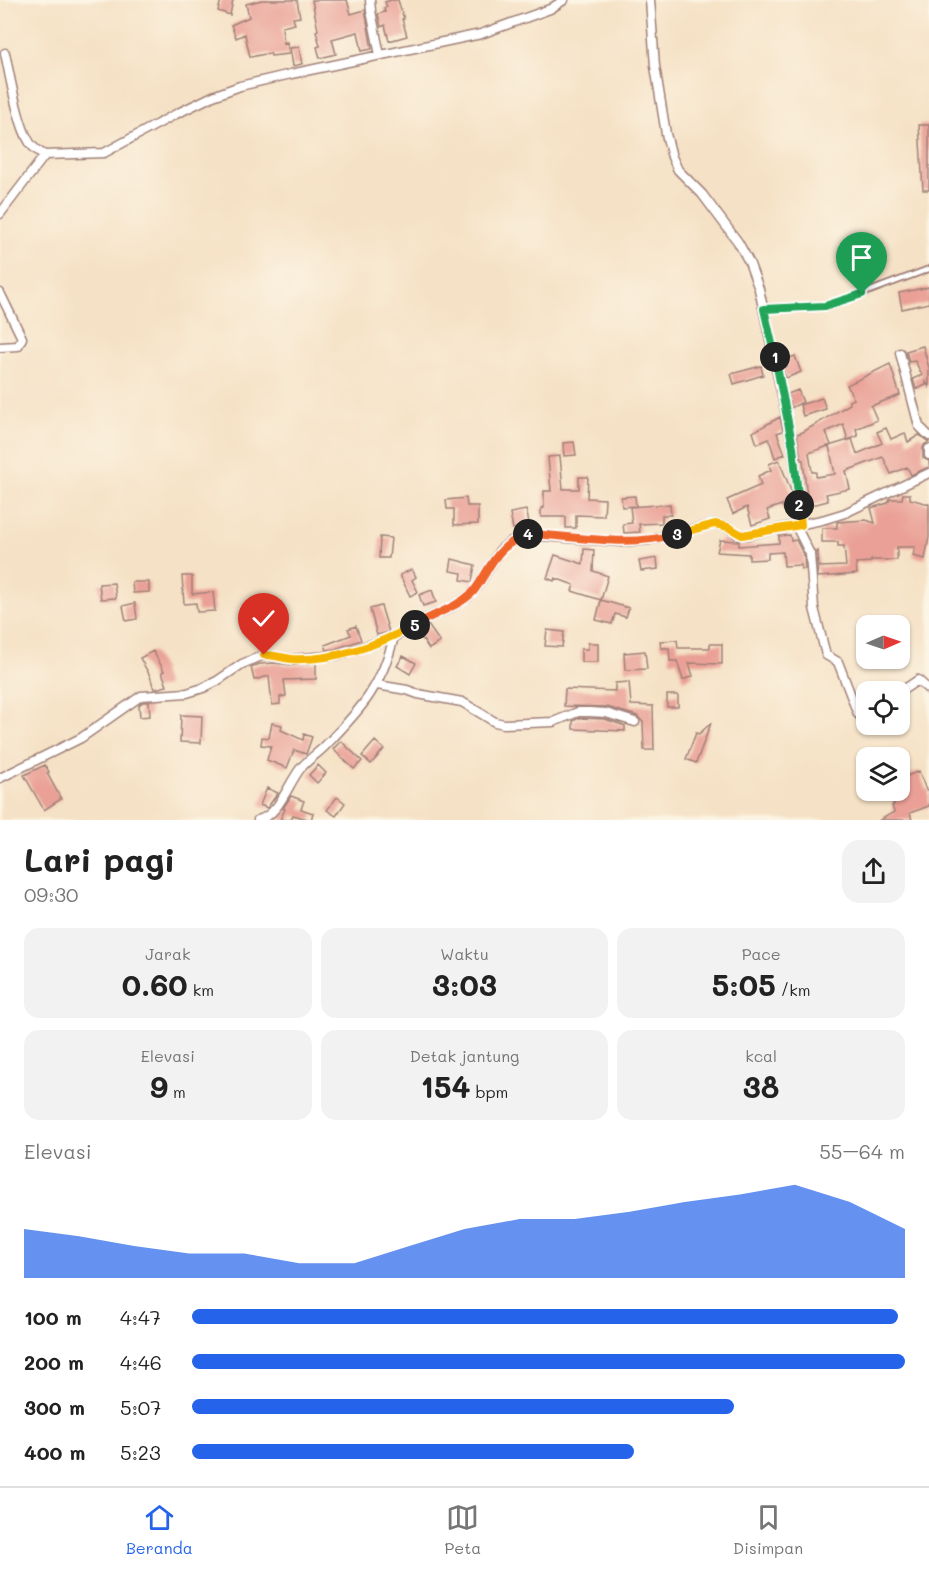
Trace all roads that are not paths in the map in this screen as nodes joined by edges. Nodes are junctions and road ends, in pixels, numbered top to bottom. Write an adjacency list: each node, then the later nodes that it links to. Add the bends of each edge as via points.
1 (370, 0): 5 (street)
2 (564, 0): 5 (street, via 550,9 481,34)
3 (651, 0): 10 (street, via 655,66 672,157 678,170 738,242)
4 (5, 53): 6 (street, via 27,137)
5 (380, 55): 6 (street, via 240,86 104,153)
6 (45, 155): 7 (street)
7 (0, 214)
8 (929, 269): 10 (lane, via 825,306)
9 (0, 293): 11 (street, via 22,338 18,346)
10 (764, 309): 17 (street, via 793,447)
11 (0, 347)
12 (900, 352): 13 (street, via 919,426)
13 (929, 436)
14 (929, 449): 15 (street)
15 (929, 455)
16 (929, 473): 17 (street, via 852,510)
17 (799, 525): 18 (street, via 742,535 715,524 649,540 622,542 528,534 500,550 469,596); 22 (street, via 810,554 814,608 827,656 838,662)
18 (394, 637): 20 (street); 24 (street, via 339,655 292,659 264,655 188,693 141,696 81,738)
19 (910, 685): 21 (street, via 918,680)
20 (377, 686): 23 (street, via 462,702 504,724 553,722 578,712 606,713); 25 (street, via 361,708 304,765 274,812)
21 (929, 690)
22 (856, 709)
23 (635, 722)
24 (0, 778)
25 (258, 820)

